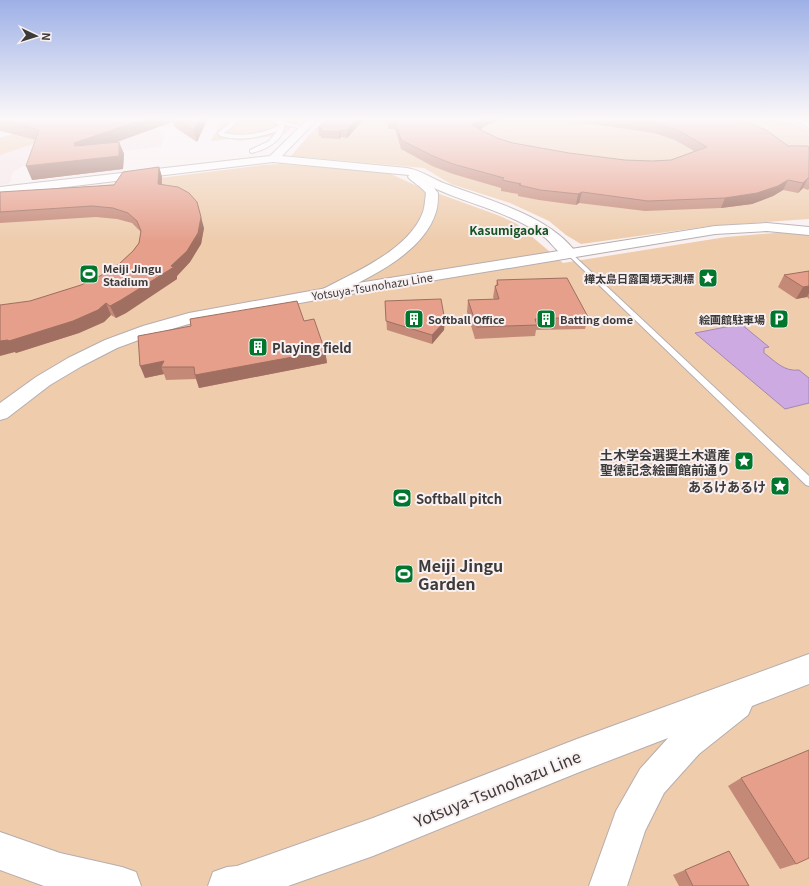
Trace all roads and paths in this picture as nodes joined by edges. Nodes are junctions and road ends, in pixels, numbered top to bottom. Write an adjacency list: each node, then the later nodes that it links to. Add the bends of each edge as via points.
1 (270, 159): 4 (street)
2 (277, 159): 3 (street)
3 (407, 171): 5 (street); 6 (street, via 425,184 432,193)
4 (0, 191)
5 (478, 200): 6 (street, via 456,196 444,198); 10 (street, via 515,214 539,227)
6 (426, 222): 11 (street, via 389,258)
7 (809, 224): 8 (street, Yotsuya-Tsunohazu Line)
8 (767, 227): 9 (street, Yotsuya-Tsunohazu Line); 10 (street, Yotsuya-Tsunohazu Line, via 715,230)
9 (809, 231)
10 (570, 254): 11 (street, Yotsuya-Tsunohazu Line); 13 (lane)
11 (327, 293): 12 (street, Yotsuya-Tsunohazu Line, via 189,318 143,332 75,362 42,381)
12 (0, 413)
13 (809, 482)
14 (809, 669): 15 (street, Yotsuya-Tsunohazu Line)
15 (757, 689): 18 (street, Yotsuya-Tsunohazu Line, via 577,756 373,837); 19 (street, Yotsuya-Tsunohazu Line, via 687,742 652,781 629,824)
16 (0, 851): 17 (street, via 40,867 81,879)
17 (122, 886)
18 (234, 886)
19 (608, 886)

